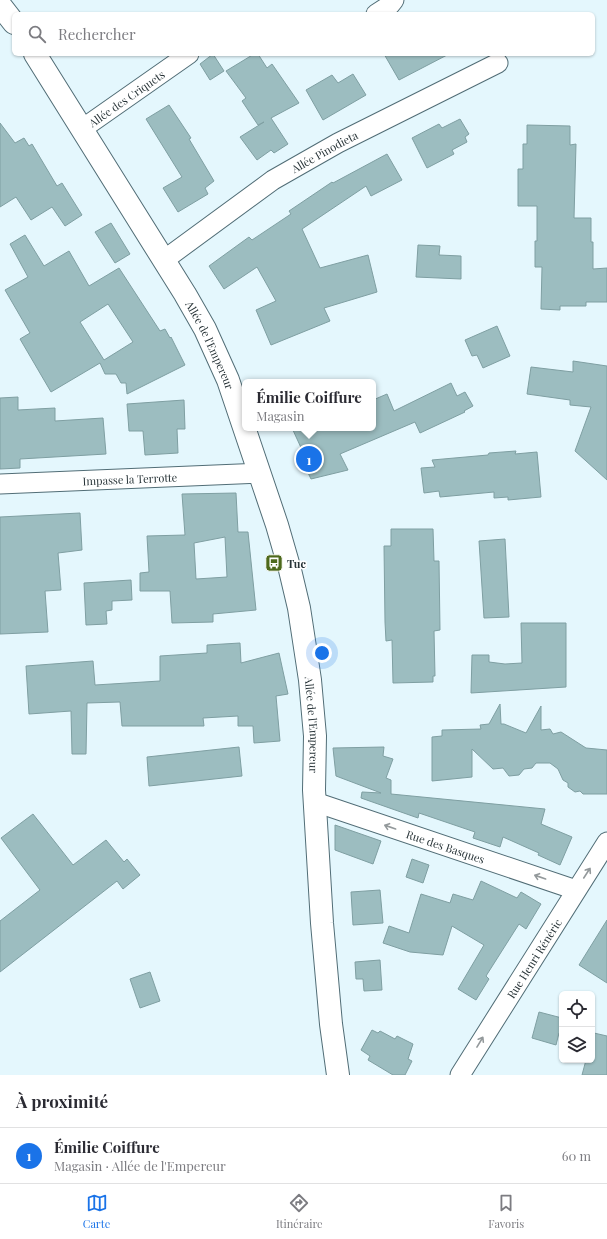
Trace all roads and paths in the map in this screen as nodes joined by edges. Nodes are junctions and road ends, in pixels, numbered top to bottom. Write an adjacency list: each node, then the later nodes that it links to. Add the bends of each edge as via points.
1 (394, 0): 3 (street)
2 (0, 5): 4 (street)
3 (379, 12)
4 (12, 20)
5 (36, 56): 8 (street, Allée de l'Empereur)
6 (186, 56): 8 (street, Allée des Criquets)
7 (498, 63): 9 (street, Allée Pinodieta, via 338,143 273,180)
8 (82, 128): 9 (street, Allée de l'Empereur)
9 (164, 260): 10 (street, Allée de l'Empereur, via 208,336 228,380)
10 (242, 420)
11 (246, 431): 12 (street, Allée de l'Empereur)
12 (260, 472): 13 (street, Impasse la Terrotte); 14 (street, Allée de l'Empereur, via 290,570 303,630 315,736)
13 (0, 484)
14 (315, 802): 16 (street, Rue des Basques, one-way to 14); 17 (street, Allée de l'Empereur, via 322,923)
15 (607, 842): 16 (street, Rue Henri Rénéric, one-way to 15)
16 (576, 890): 18 (street, Rue Henri Rénéric, one-way to 16)
17 (338, 1075)
18 (460, 1075)

